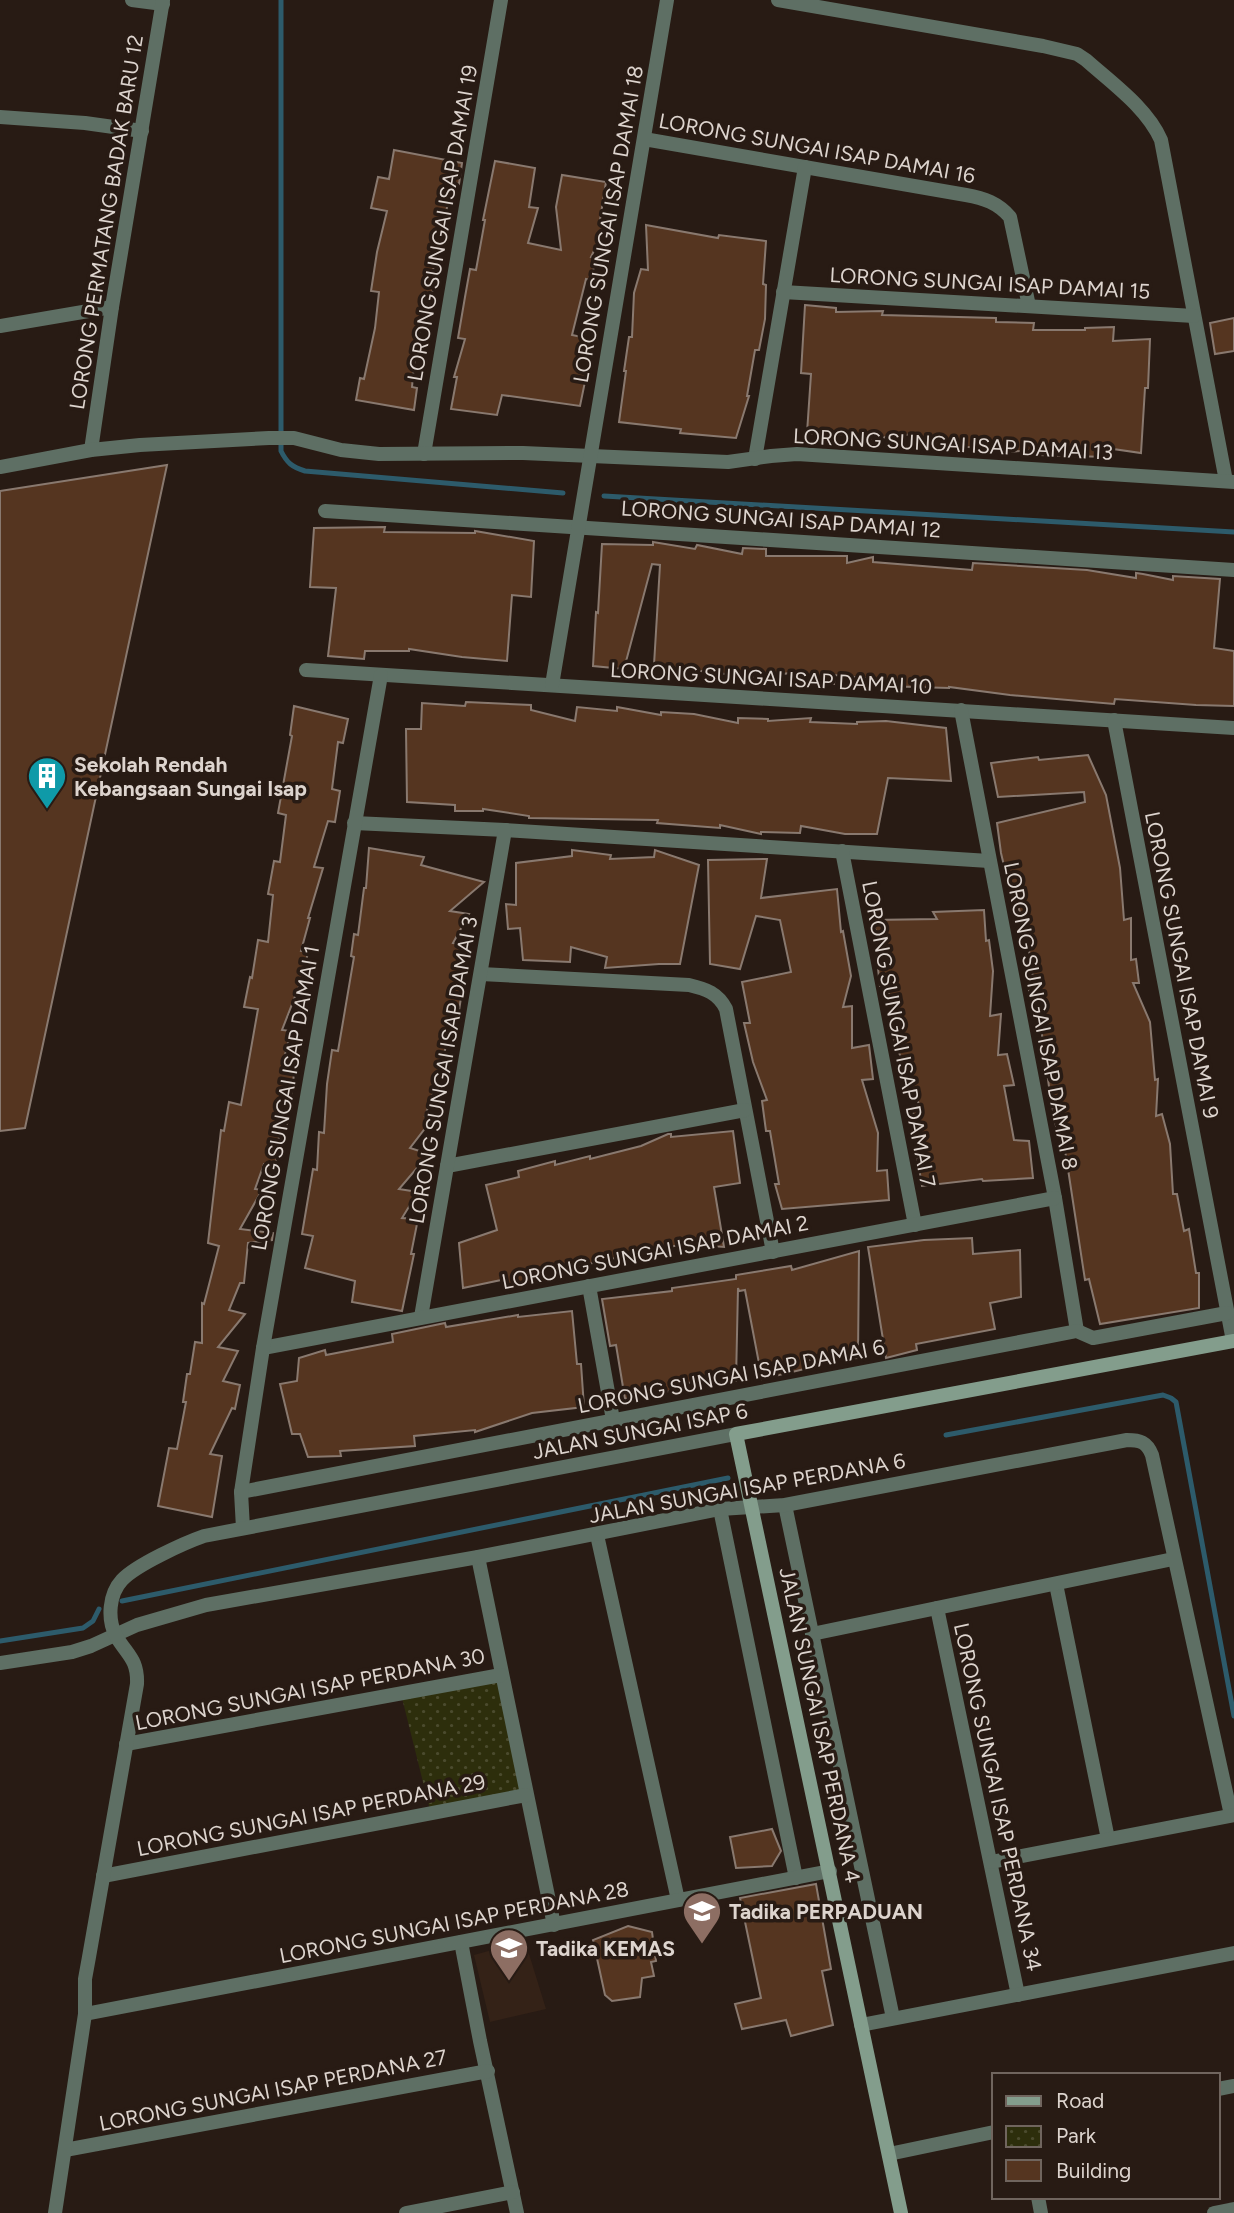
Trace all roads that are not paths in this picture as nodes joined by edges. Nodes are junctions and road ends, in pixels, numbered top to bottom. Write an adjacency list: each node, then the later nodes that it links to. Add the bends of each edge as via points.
1 (132, 0): 5 (street)
2 (501, 0): 16 (street, LORONG SUNGAI ISAP DAMAI 19)
3 (667, 0): 8 (street, LORONG SUNGAI ISAP DAMAI 18)
4 (778, 0): 13 (street, via 1043,46 1086,60 1156,127)
5 (163, 2): 7 (street, LORONG PERMATANG BADAK BARU 12)
6 (0, 117): 7 (street)
7 (142, 131): 12 (street, LORONG PERMATANG BADAK BARU 12)
8 (644, 139): 9 (street, LORONG SUNGAI ISAP DAMAI 16); 17 (street, LORONG SUNGAI ISAP DAMAI 18)
9 (805, 167): 10 (street); 11 (street, LORONG SUNGAI ISAP DAMAI 16, via 993,202 1010,217)
10 (783, 292): 11 (street, LORONG SUNGAI ISAP DAMAI 15); 18 (street)
11 (1029, 306): 13 (street, LORONG SUNGAI ISAP DAMAI 15)
12 (112, 307): 14 (street); 15 (street, LORONG PERMATANG BADAK BARU 12)
13 (1194, 316): 20 (street)
14 (0, 326)
15 (91, 450): 16 (street, LORONG SUNGAI ISAP DAMAI 13, via 294,438 341,450); 19 (street, LORONG SUNGAI ISAP DAMAI 13)
16 (424, 454): 17 (street, LORONG SUNGAI ISAP DAMAI 13)
17 (590, 454): 18 (street, LORONG SUNGAI ISAP DAMAI 13, via 728,462); 22 (street, LORONG SUNGAI ISAP DAMAI 18)
18 (755, 459): 20 (street, LORONG SUNGAI ISAP DAMAI 13, via 797,454)
19 (0, 467)
20 (1230, 482)
21 (325, 511): 22 (street, LORONG SUNGAI ISAP DAMAI 12)
22 (577, 527): 23 (street, LORONG SUNGAI ISAP DAMAI 12); 26 (street, LORONG SUNGAI ISAP DAMAI 18)
23 (1234, 570)
24 (306, 670): 25 (street, LORONG SUNGAI ISAP DAMAI 10)
25 (381, 675): 26 (street, LORONG SUNGAI ISAP DAMAI 10); 30 (street, LORONG SUNGAI ISAP DAMAI 1)
26 (552, 685): 27 (street, LORONG SUNGAI ISAP DAMAI 10)
27 (961, 710): 28 (street, LORONG SUNGAI ISAP DAMAI 10); 33 (street, LORONG SUNGAI ISAP DAMAI 8)
28 (1114, 720): 29 (street, LORONG SUNGAI ISAP DAMAI 10); 41 (street, LORONG SUNGAI ISAP DAMAI 9)
29 (1234, 728)
30 (354, 823): 31 (street); 45 (street, LORONG SUNGAI ISAP DAMAI 1)
31 (505, 830): 32 (street); 34 (street, LORONG SUNGAI ISAP DAMAI 3)
32 (842, 850): 33 (street); 38 (street, LORONG SUNGAI ISAP DAMAI 7)
33 (989, 861): 37 (street, LORONG SUNGAI ISAP DAMAI 8)
34 (481, 974): 35 (street, via 689,985 713,992 726,1009); 36 (street, LORONG SUNGAI ISAP DAMAI 3)
35 (745, 1110): 36 (street); 39 (street)
36 (447, 1166): 42 (street, LORONG SUNGAI ISAP DAMAI 3)
37 (1055, 1198): 38 (street, LORONG SUNGAI ISAP DAMAI 2); 43 (street, LORONG SUNGAI ISAP DAMAI 8)
38 (915, 1225): 39 (street, LORONG SUNGAI ISAP DAMAI 2)
39 (772, 1252): 40 (street, LORONG SUNGAI ISAP DAMAI 2)
40 (589, 1286): 42 (street, LORONG SUNGAI ISAP DAMAI 2); 46 (street)
41 (1227, 1313): 43 (street, LORONG SUNGAI ISAP DAMAI 6, via 1093,1338); 44 (street, LORONG SUNGAI ISAP DAMAI 9)
42 (421, 1317): 45 (street, LORONG SUNGAI ISAP DAMAI 2)
43 (1077, 1331): 46 (street, LORONG SUNGAI ISAP DAMAI 6)
44 (1233, 1341): 47 (street, JALAN SUNGAI ISAP 6)
45 (263, 1348): 48 (street, LORONG SUNGAI ISAP DAMAI 1)
46 (613, 1420): 48 (street, LORONG SUNGAI ISAP DAMAI 6)
47 (736, 1434): 50 (street, JALAN SUNGAI ISAP PERDANA 4); 52 (street, JALAN SUNGAI ISAP 6)
48 (241, 1492): 52 (street, LORONG SUNGAI ISAP DAMAI 1)
49 (785, 1505): 50 (street, JALAN SUNGAI ISAP PERDANA 6); 55 (street, JALAN SUNGAI ISAP PERDANA 6, via 1136,1440 1152,1454); 58 (street)
50 (751, 1507): 51 (street, JALAN SUNGAI ISAP PERDANA 6); 67 (street, JALAN SUNGAI ISAP PERDANA 4)
51 (720, 1509): 53 (street, JALAN SUNGAI ISAP PERDANA 6); 69 (street)
52 (243, 1528): 59 (street, JALAN SUNGAI ISAP 6, via 182,1544 123,1579 110,1611)
53 (597, 1535): 54 (street, JALAN SUNGAI ISAP PERDANA 6); 70 (street)
54 (478, 1557): 59 (street, JALAN SUNGAI ISAP PERDANA 6, via 206,1605); 61 (street)
55 (1173, 1559): 56 (street); 64 (street)
56 (1056, 1584): 57 (street); 65 (street)
57 (937, 1608): 58 (street); 66 (street, LORONG SUNGAI ISAP PERDANA 34)
58 (812, 1634): 76 (street)
59 (116, 1636): 60 (street, JALAN SUNGAI ISAP PERDANA 6, via 72,1652); 62 (street, via 138,1673)
60 (0, 1663)
61 (501, 1675): 62 (street, LORONG SUNGAI ISAP PERDANA 30); 63 (street)
62 (126, 1744): 68 (street)
63 (526, 1795): 68 (street, LORONG SUNGAI ISAP PERDANA 29); 71 (street)
64 (1233, 1815): 65 (street)
65 (1108, 1839): 66 (street)
66 (990, 1862): 74 (street, LORONG SUNGAI ISAP PERDANA 34)
67 (830, 1871): 69 (street, LORONG SUNGAI ISAP PERDANA 28); 77 (street, JALAN SUNGAI ISAP PERDANA 4)
68 (103, 1876): 75 (street, via 85,1979)
69 (796, 1878): 70 (street, LORONG SUNGAI ISAP PERDANA 28)
70 (678, 1900): 71 (street, LORONG SUNGAI ISAP PERDANA 28)
71 (554, 1925): 72 (street, LORONG SUNGAI ISAP PERDANA 28)
72 (461, 1942): 75 (street, LORONG SUNGAI ISAP PERDANA 28); 78 (street)
73 (1234, 1952): 74 (street)
74 (1018, 1994): 76 (street)
75 (85, 2014): 80 (street)
76 (894, 2018): 77 (street)
77 (861, 2025): 81 (street, JALAN SUNGAI ISAP PERDANA 4)
78 (488, 2071): 80 (street, LORONG SUNGAI ISAP PERDANA 27); 82 (street)
79 (992, 2132): 81 (street)
80 (65, 2150): 84 (street)
81 (888, 2154): 87 (street, JALAN SUNGAI ISAP PERDANA 4)
82 (513, 2192): 85 (street); 86 (street)
83 (1234, 2209): 88 (street)
84 (55, 2213)
85 (406, 2213)
86 (517, 2213)
87 (901, 2213)
88 (1214, 2213)

